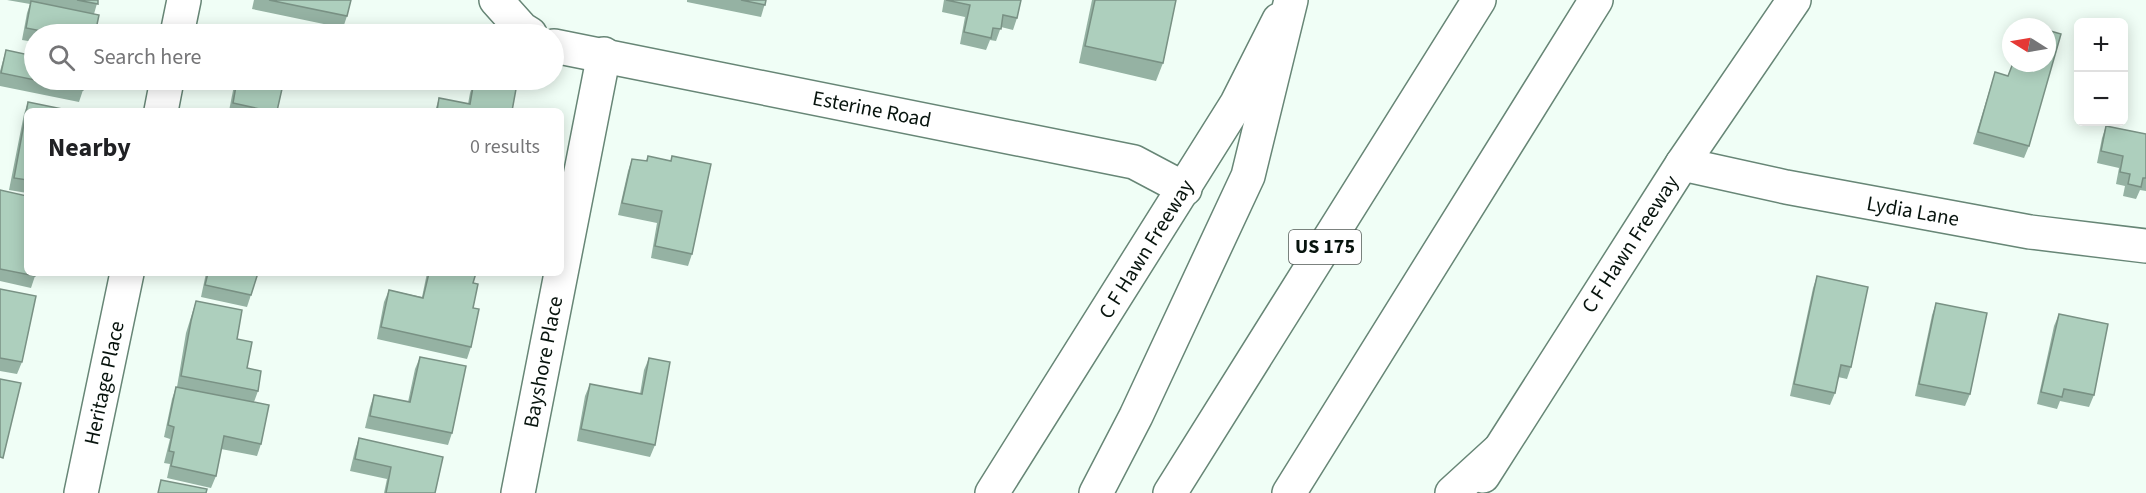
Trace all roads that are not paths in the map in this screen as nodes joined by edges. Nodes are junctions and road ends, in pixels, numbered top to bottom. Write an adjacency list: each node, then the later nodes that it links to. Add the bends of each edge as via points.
1 (184, 0): 7 (main road)
2 (496, 0): 8 (main road)
3 (1290, 0): 14 (main road, C F Hawn Freeway, via 1238,103); 23 (main road, via 1248,176)
4 (1479, 0): 24 (main road, US 175)
5 (1596, 0): 25 (main road)
6 (1794, 0): 13 (main road, C F Hawn Freeway)
7 (179, 24)
8 (518, 24)
9 (564, 47): 10 (main road, Esterine Road)
10 (604, 54): 14 (main road, Esterine Road, via 1134,162); 16 (main road, Bayshore Place)
11 (165, 90): 12 (main road)
12 (162, 108)
13 (1682, 164): 15 (main road, Lydia Lane, via 2030,232); 19 (main road, C F Hawn Freeway)
14 (1185, 189): 22 (main road, C F Hawn Freeway)
15 (2146, 246)
16 (564, 258)
17 (126, 276): 20 (main road, Heritage Place)
18 (561, 276): 21 (main road, Bayshore Place)
19 (1498, 451): 26 (main road); 27 (main road, C F Hawn Freeway)
20 (81, 493)
21 (518, 493)
22 (992, 493)
23 (1096, 493)
24 (1170, 493)
25 (1289, 493)
26 (1452, 493)
27 (1473, 493)

